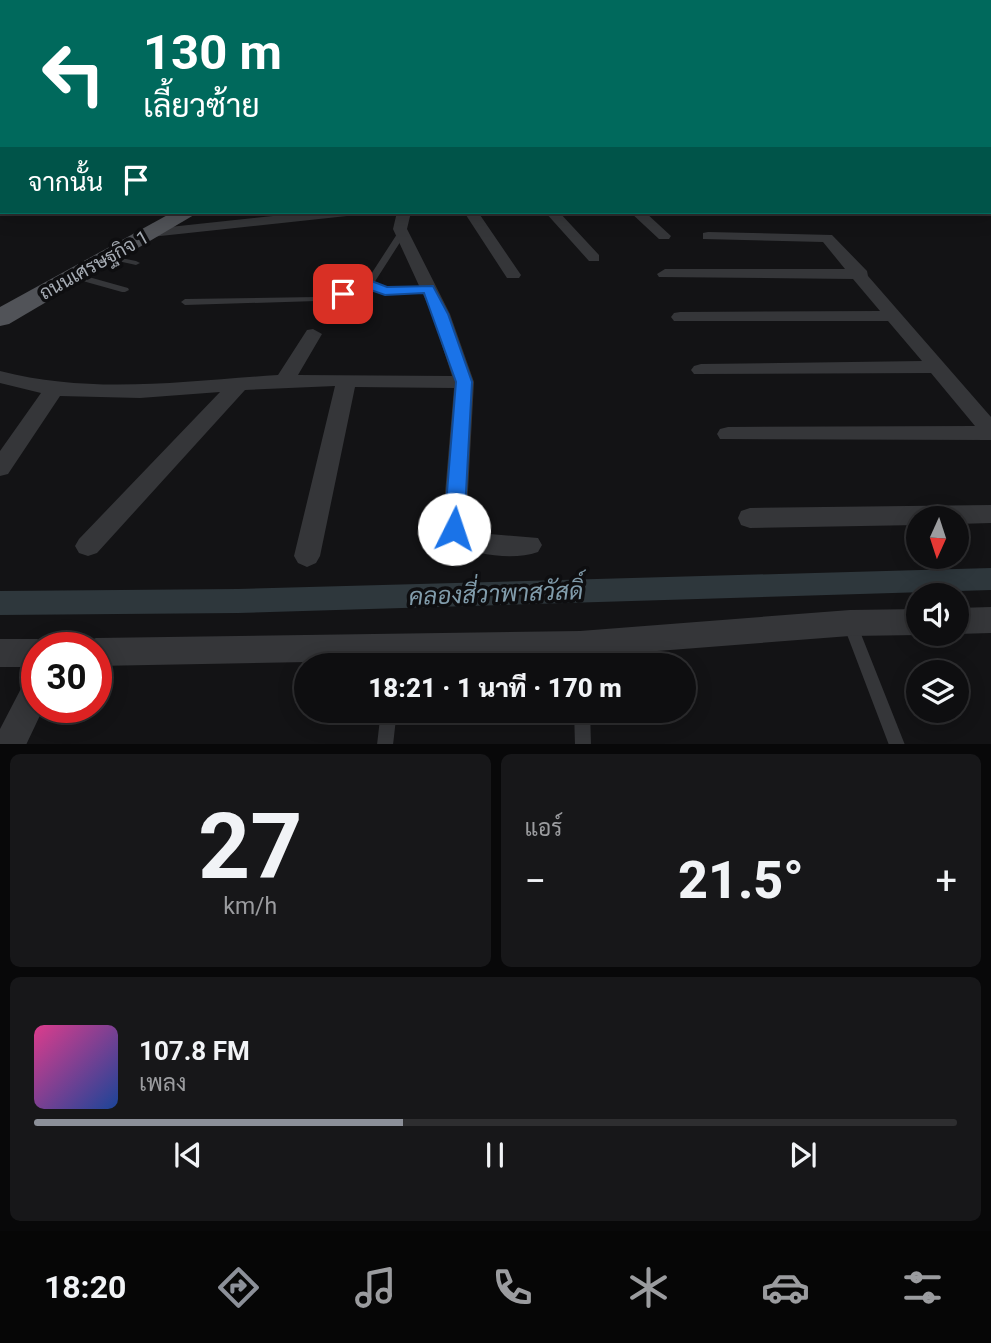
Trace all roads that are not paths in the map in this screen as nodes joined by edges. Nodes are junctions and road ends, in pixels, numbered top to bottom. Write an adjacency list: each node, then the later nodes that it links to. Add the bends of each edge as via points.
1 (174, 214): 8 (main road, ถนนเศรษฐกิจ 1)
2 (307, 214): 7 (street)
3 (404, 214): 9 (street)
4 (472, 214): 17 (street)
5 (554, 214): 13 (street)
6 (639, 214): 10 (street)
7 (273, 216): 8 (street)
8 (152, 217): 12 (main road, ถนนเศรษฐกิจ 1); 22 (main road, ถนนเศรษฐกิจ 1)
9 (402, 233): 19 (lane); 20 (street)
10 (664, 236)
11 (708, 236): 16 (street, via 760,229 827,238)
12 (109, 257): 14 (lane); 18 (main road, ถนนเศรษฐกิจ 1)
13 (594, 258)
14 (136, 263)
15 (665, 274): 16 (street)
16 (861, 274): 24 (street)
17 (513, 275)
18 (75, 276): 21 (lane); 26 (main road, ถนนเศรษฐกิจ 1)
19 (369, 284): 20 (lane, via 385,291); 23 (lane, via 317,299)
20 (428, 289): 33 (street)
21 (125, 290)
22 (0, 294)
23 (185, 302)
24 (895, 316): 25 (street); 28 (street)
25 (680, 317)
26 (0, 318)
27 (313, 334): 31 (street)
28 (938, 367): 29 (street); 36 (street)
29 (701, 370)
30 (0, 377): 35 (street)
31 (284, 381): 32 (street); 34 (street)
32 (346, 381): 33 (street); 43 (street)
33 (464, 382): 41 (street, via 454,529 460,538 478,543)
34 (240, 383): 35 (street); 42 (street)
35 (53, 391): 38 (street)
36 (991, 432): 37 (street)
37 (729, 434)
38 (0, 468)
39 (991, 514): 40 (street)
40 (750, 518)
41 (529, 545)
42 (88, 546)
43 (307, 556)
44 (991, 620): 45 (street)
45 (969, 621)
46 (906, 622): 47 (street)
47 (850, 623): 51 (street); 59 (lane)
48 (112, 652): 52 (street)
49 (0, 653): 50 (street)
50 (21, 653)
51 (589, 653)
52 (294, 655)
53 (21, 720): 56 (street)
54 (387, 723): 57 (lane)
55 (582, 723): 58 (lane)
56 (9, 744)
57 (385, 744)
58 (583, 744)
59 (897, 744)

